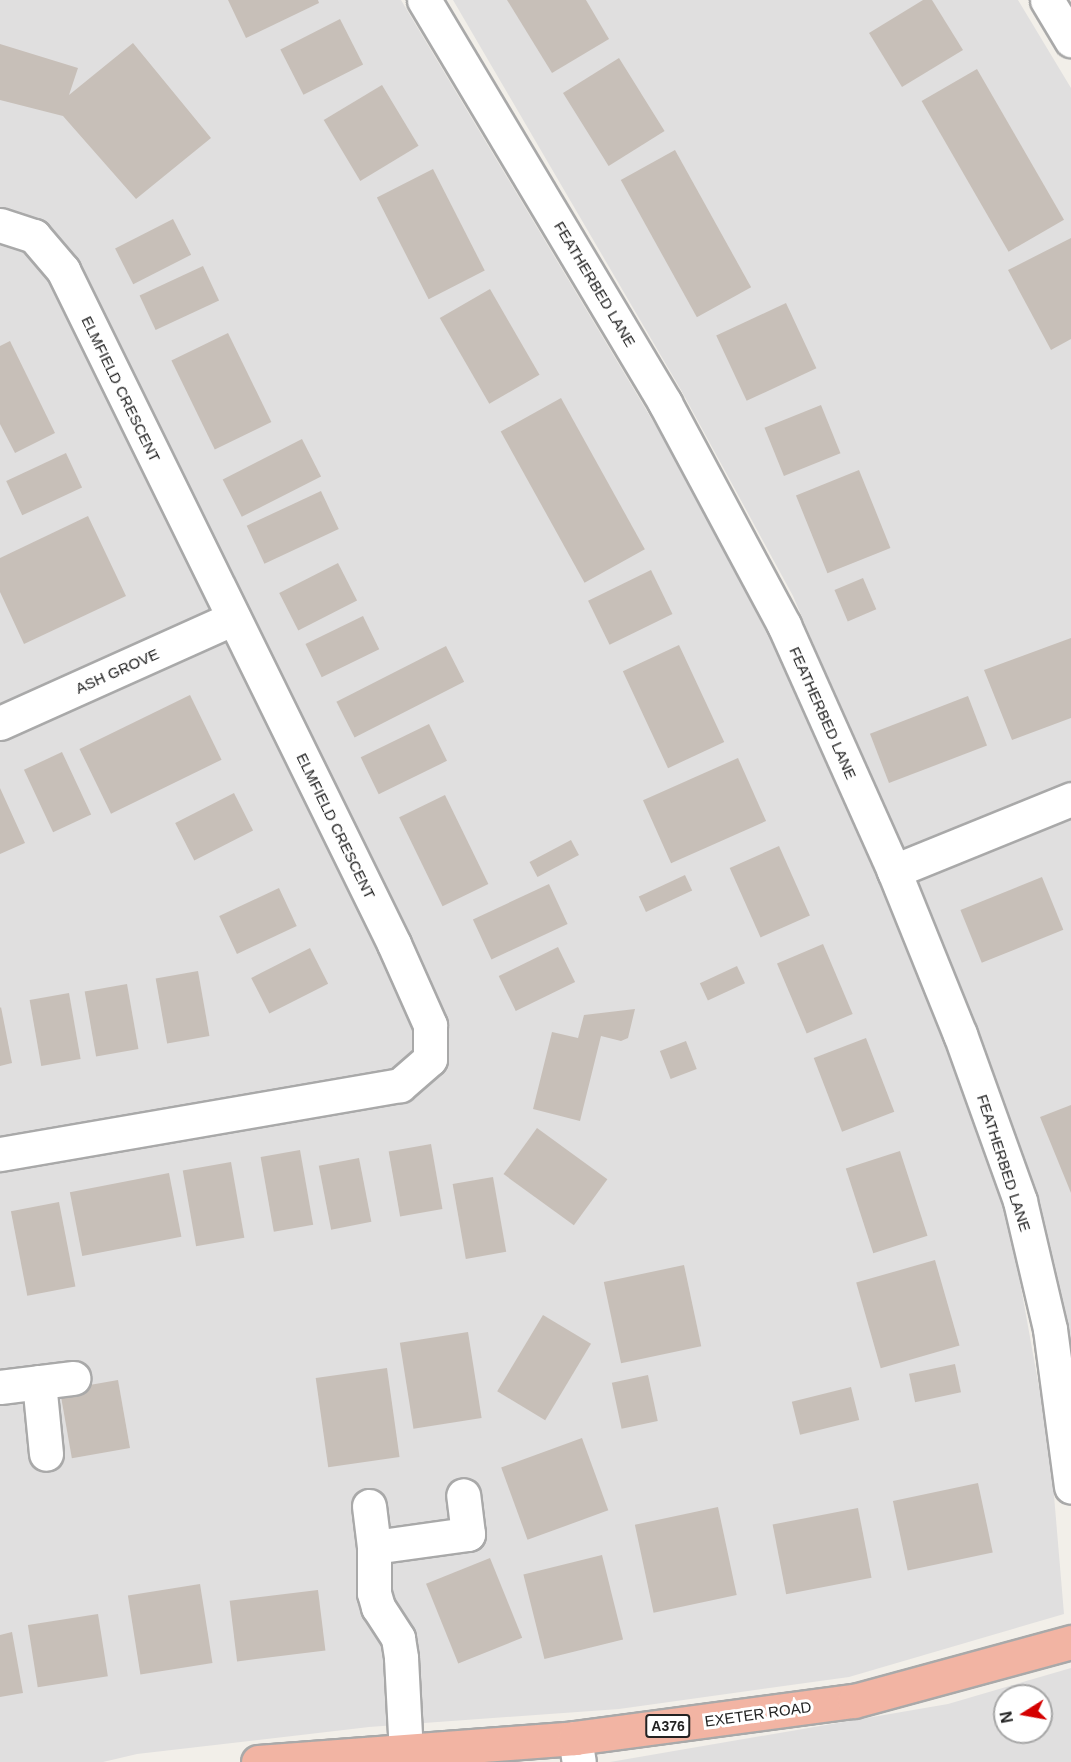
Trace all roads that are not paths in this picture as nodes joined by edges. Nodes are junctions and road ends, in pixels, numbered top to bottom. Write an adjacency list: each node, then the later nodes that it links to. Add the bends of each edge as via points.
1 (424, 0): 8 (street, FEATHERBED LANE, via 671,414 784,625)
2 (1047, 0): 3 (street)
3 (1071, 40)
4 (0, 225): 5 (street, ELMFIELD CRESCENT, via 34,236 63,270)
5 (234, 618): 6 (street, ASH GROVE); 9 (street, ELMFIELD CRESCENT, via 426,1015 430,1025 430,1059 400,1084)
6 (0, 723)
7 (1071, 799): 8 (street)
8 (894, 871): 14 (street, FEATHERBED LANE, via 960,1034 1020,1201 1050,1329)
9 (0, 1154)
10 (73, 1378): 11 (street)
11 (39, 1382): 12 (street); 13 (street)
12 (0, 1387)
13 (46, 1454)
14 (1071, 1487)
15 (463, 1495): 17 (street, via 468,1534)
16 (369, 1506): 17 (street)
17 (375, 1547): 20 (street, via 374,1593 378,1607 398,1638)
18 (1071, 1642): 19 (highway, EXETER ROAD / A376, via 854,1701)
19 (577, 1750): 20 (highway, EXETER ROAD / A376)
20 (406, 1752): 21 (highway, EXETER ROAD / A376)
21 (258, 1762)

